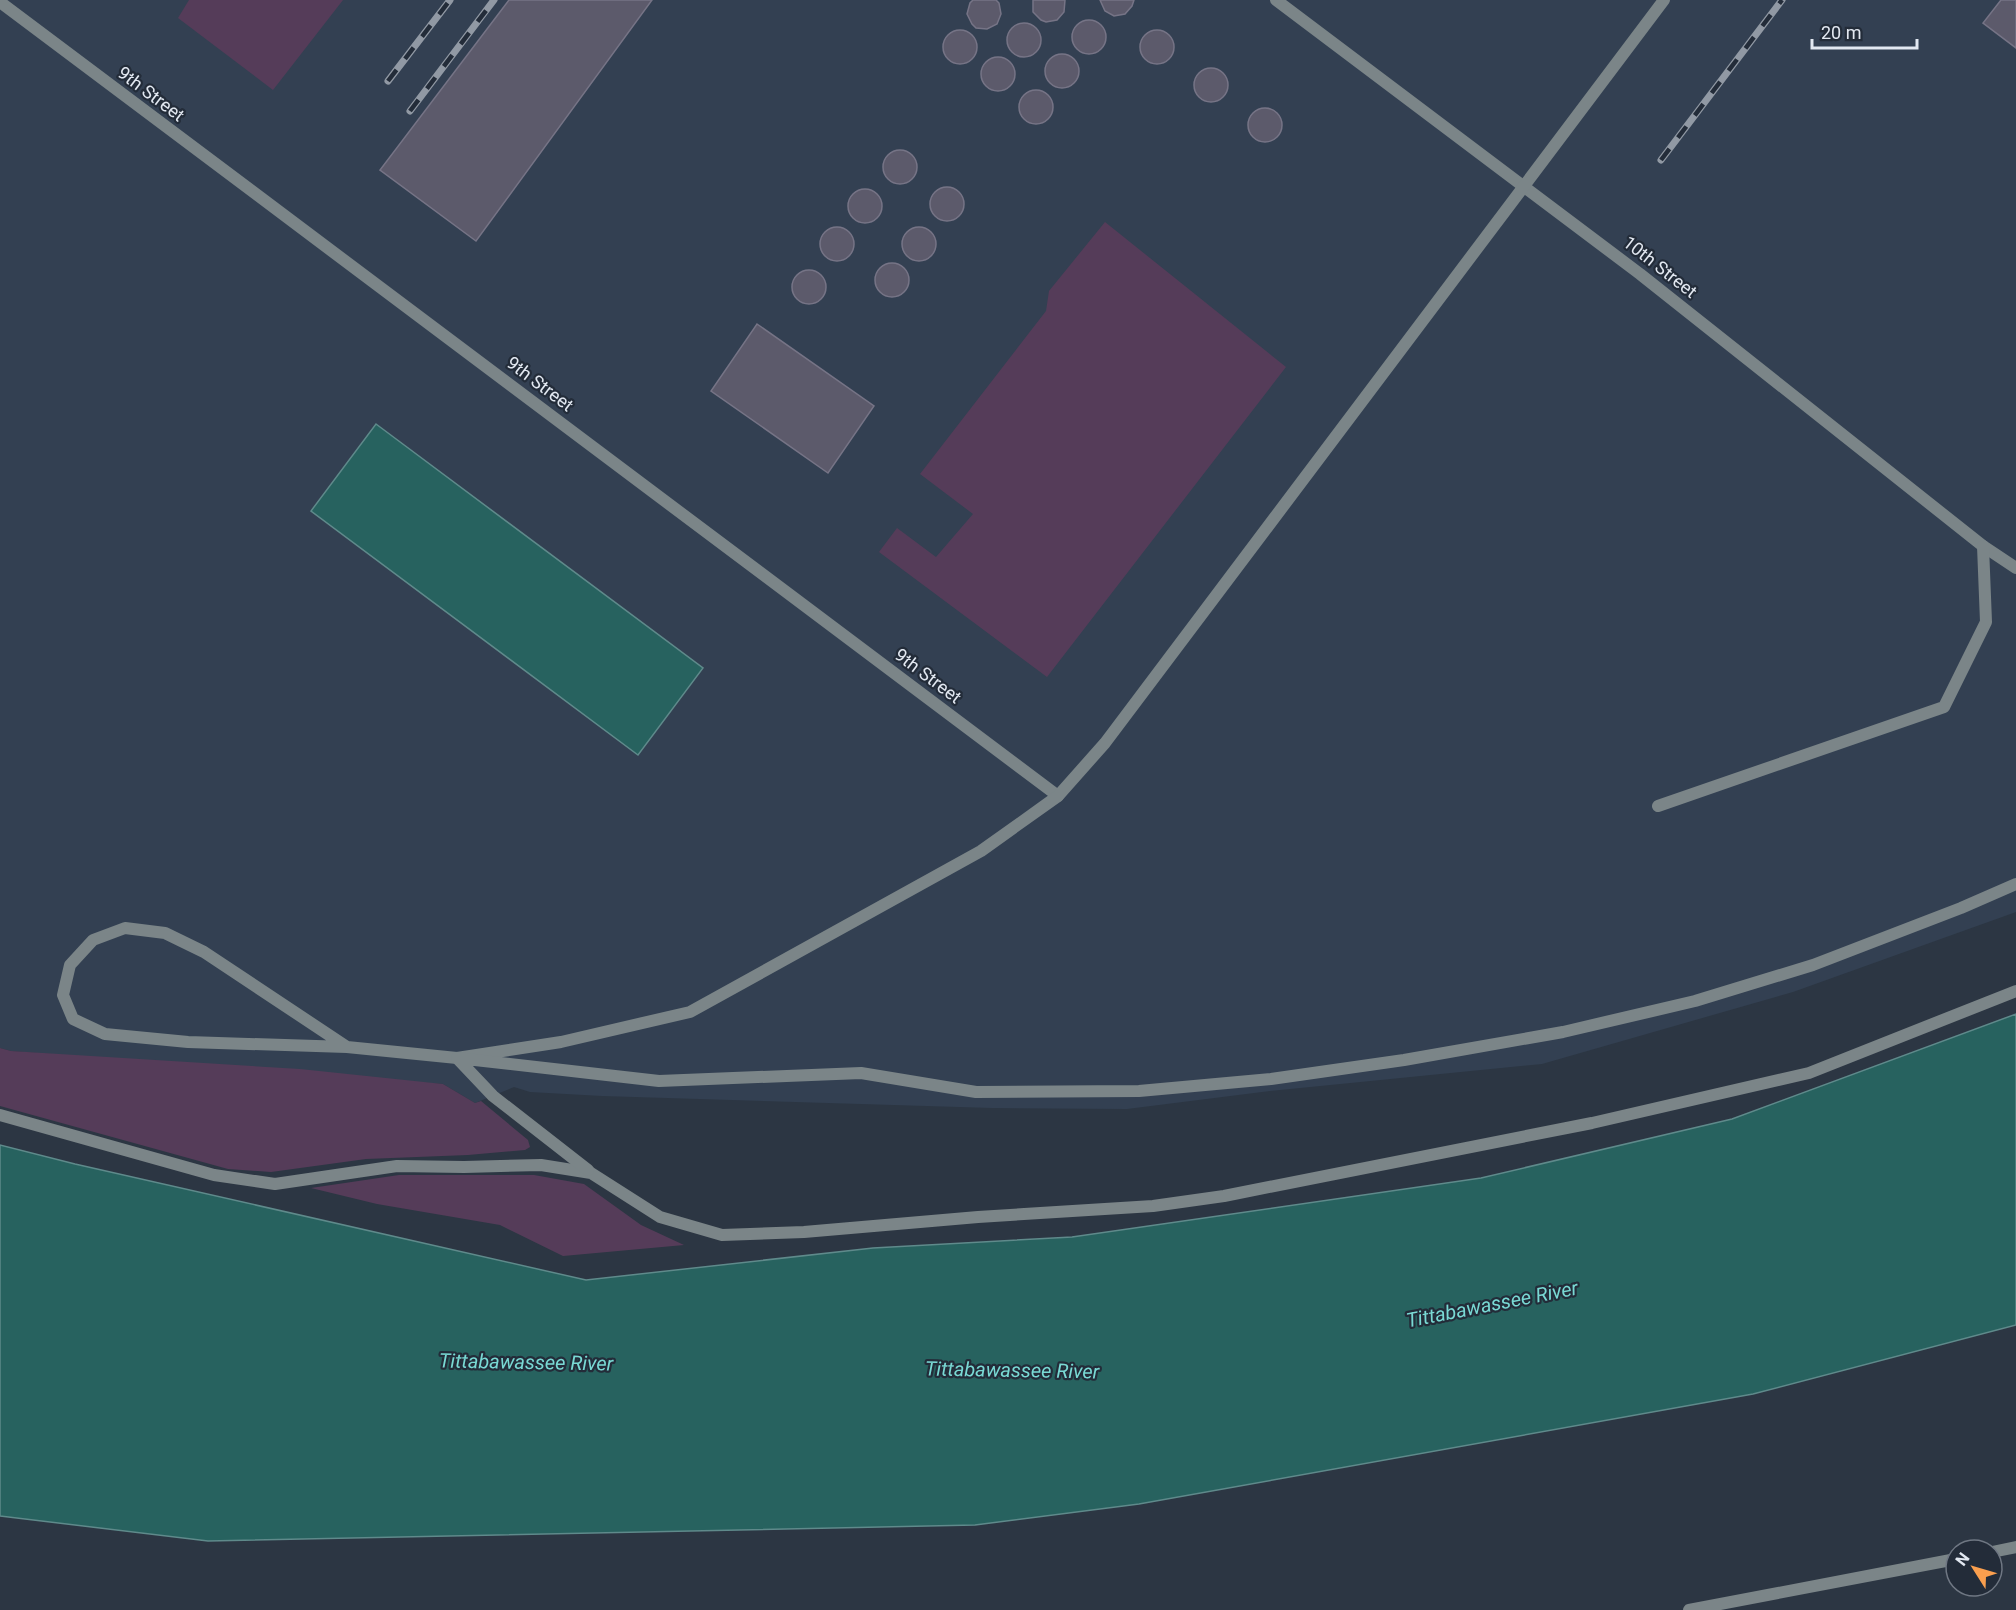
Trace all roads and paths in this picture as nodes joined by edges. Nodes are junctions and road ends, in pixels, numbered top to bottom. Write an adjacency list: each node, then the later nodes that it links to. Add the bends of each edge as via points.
1 (1276, 0): 4 (lane, 10th Street)
2 (1664, 0): 4 (lane)
3 (0, 2): 7 (lane, 9th Street)
4 (1525, 186): 5 (lane, 10th Street); 7 (lane, via 1105,743)
5 (1983, 546): 6 (lane, 10th Street); 8 (lane, via 1986,622 1944,708)
6 (2016, 568)
7 (1058, 796): 12 (lane, via 981,851 690,1011 561,1042)
8 (1658, 806)
9 (2016, 884): 12 (lane, via 1813,965 1695,1001 1563,1032 1271,1079 1139,1091 976,1092 861,1073 659,1081)
10 (2016, 991): 14 (lane, via 1809,1073 1592,1123 1224,1196 1154,1206 722,1235 660,1217)
11 (347, 1047): 11 (lane, via 188,1042 105,1034 72,1019 63,995 70,965 93,940 125,928 165,933 204,952); 12 (lane)
12 (457, 1058): 14 (lane, via 493,1096)
13 (0, 1116): 14 (lane, via 214,1175 275,1184 397,1166 541,1165)
14 (591, 1173)
15 (1944, 1561): 16 (lane)
16 (1689, 1610)

